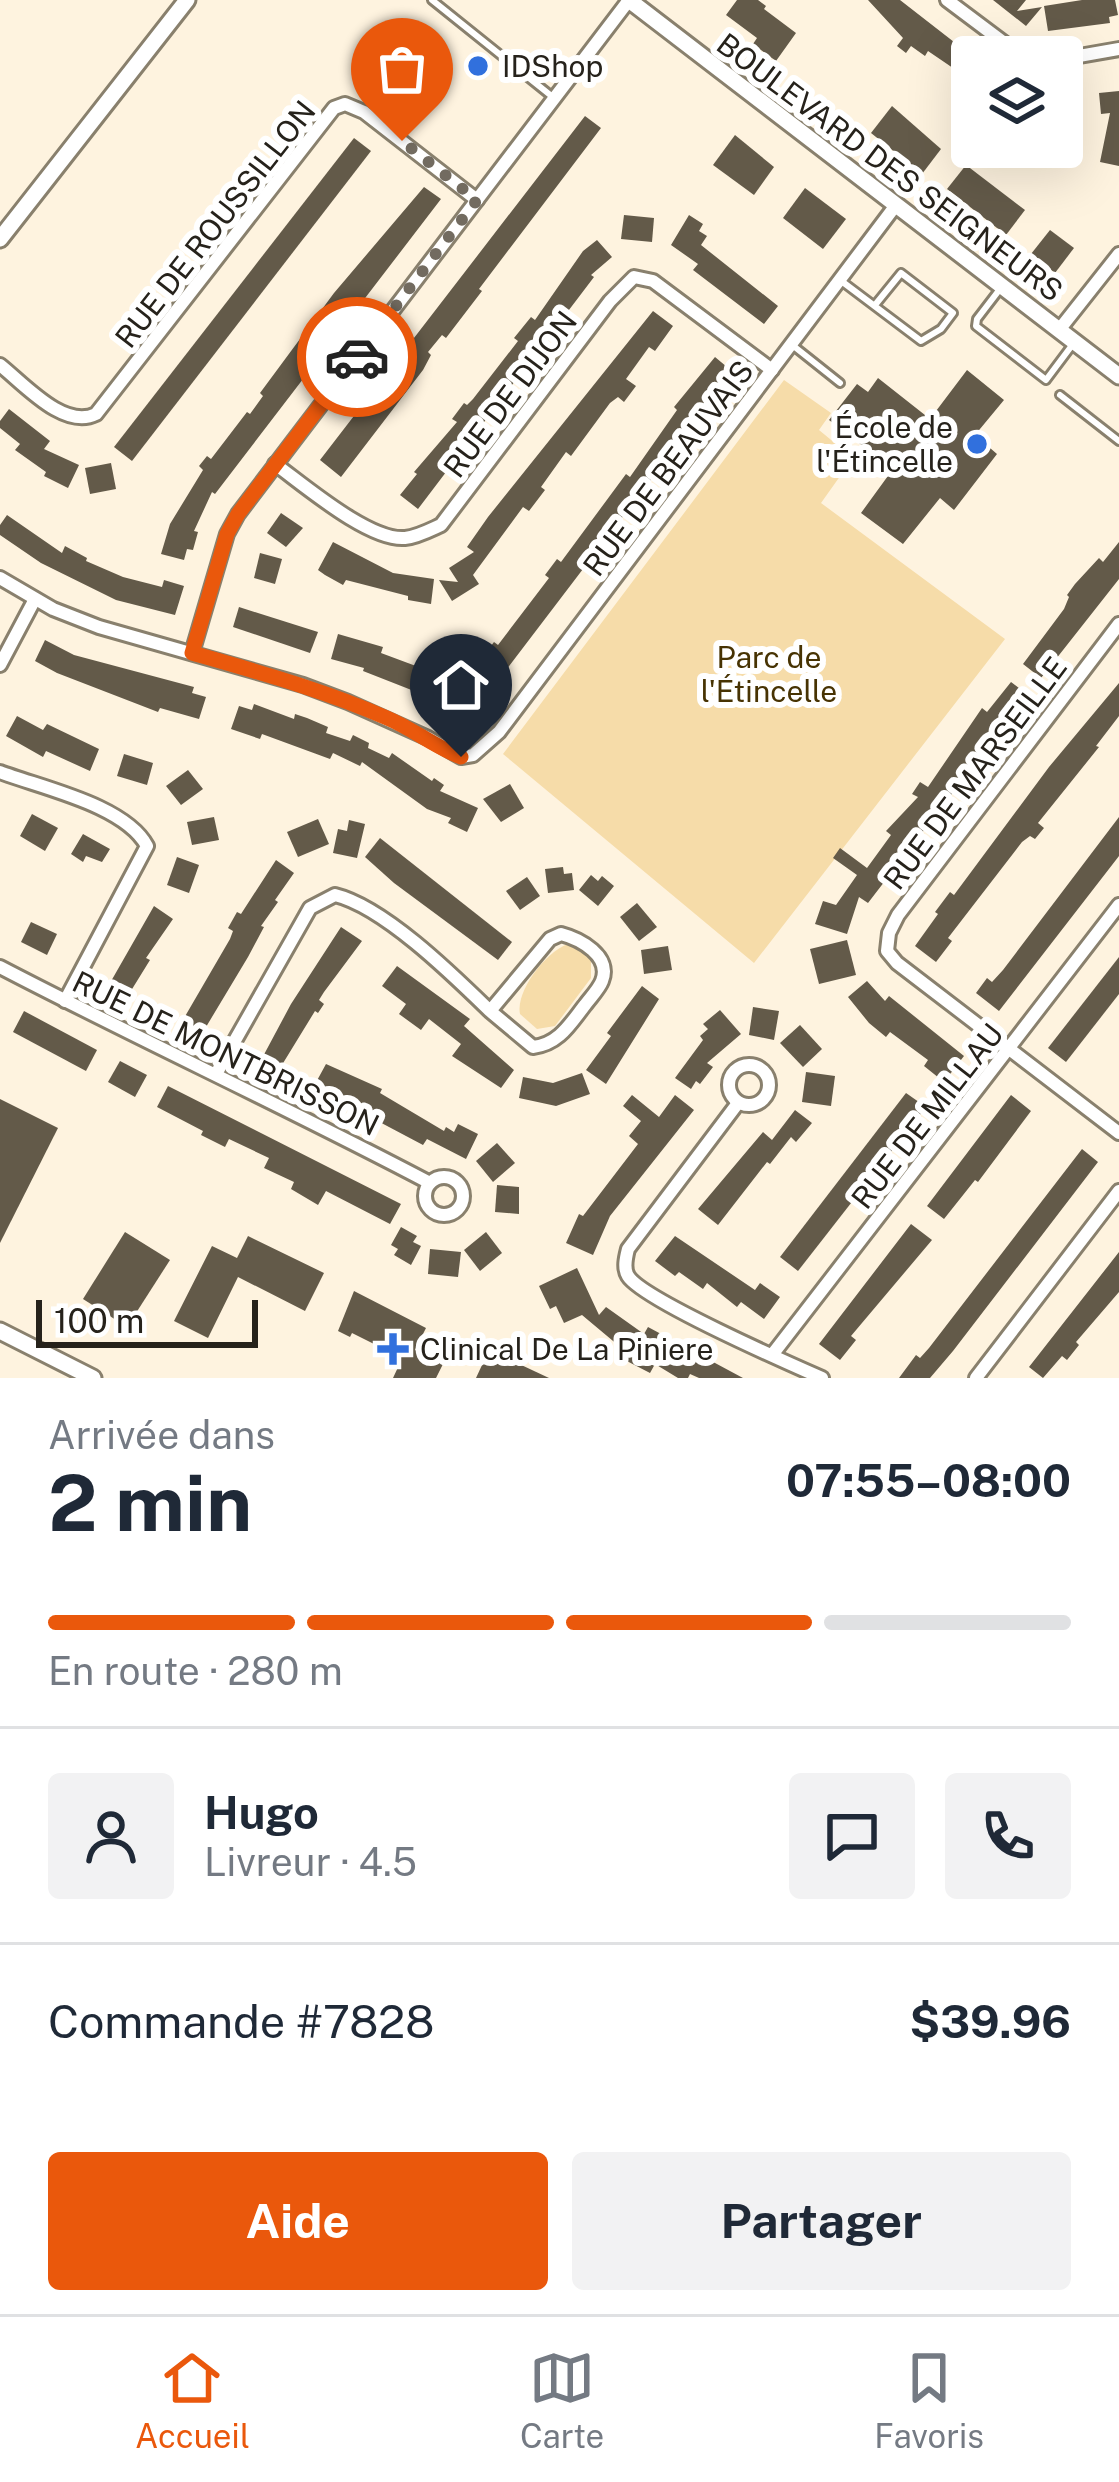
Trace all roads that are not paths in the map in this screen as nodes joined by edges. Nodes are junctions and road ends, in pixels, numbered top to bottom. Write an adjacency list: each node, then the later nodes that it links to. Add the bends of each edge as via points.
1 (187, 0): 11 (street)
2 (432, 0): 8 (lane)
3 (629, 0): 8 (street); 10 (street, BOULEVARD DES SEIGNEURS)
4 (947, 0): 5 (street)
5 (995, 36)
6 (1119, 49): 7 (street)
7 (1083, 55)
8 (554, 98): 9 (street)
9 (477, 200): 19 (street, RUE DE ROUSSILLON, via 345,104 334,108 96,415 68,417); 25 (street)
10 (896, 205): 13 (street, RUE DE BEAUVAIS); 14 (street, BOULEVARD DES SEIGNEURS)
11 (0, 239)
12 (1119, 254): 16 (street)
13 (840, 280): 15 (lane); 18 (street, RUE DE BEAUVAIS)
14 (1002, 286): 16 (street, BOULEVARD DES SEIGNEURS); 17 (lane, via 977,320 979,329 1046,380)
15 (875, 305): 15 (lane, via 921,341 953,313 901,274)
16 (1059, 330): 17 (street, BOULEVARD DES SEIGNEURS)
17 (1075, 342): 21 (street, BOULEVARD DES SEIGNEURS)
18 (791, 344): 20 (street, RUE DE BEAUVAIS); 22 (lane)
19 (0, 365)
20 (772, 370): 25 (street, RUE DE DIJON, via 653,281 634,277 441,525 402,539 389,535); 29 (street, RUE DE BEAUVAIS, via 499,732 473,755 450,753 303,685)
21 (1119, 376)
22 (840, 382)
23 (1060, 395): 24 (lane)
24 (1119, 441)
25 (275, 464): 29 (street, via 227,534)
26 (0, 578): 27 (street)
27 (35, 599): 29 (street); 30 (street)
28 (1119, 624): 36 (street, RUE DE MARSEILLE, via 889,933 887,950 897,963)
29 (192, 653)
30 (0, 664)
31 (0, 772): 34 (street, via 112,814 147,846)
32 (1119, 905): 36 (street, RUE DE MILLAU)
33 (0, 967): 34 (street, RUE DE MONTBRISSON)
34 (64, 1001): 37 (street, RUE DE MONTBRISSON)
35 (490, 1011): 35 (street, via 562,934 604,966 602,980 548,1046 533,1047); 37 (street, via 431,956 353,899 334,895 310,908)
36 (1008, 1049): 39 (street, RUE DE MARSEILLE); 43 (street, RUE DE MILLAU)
37 (216, 1074): 40 (street, RUE DE MONTBRISSON)
38 (738, 1103): 43 (street, via 624,1264 641,1288)
39 (1119, 1133)
40 (430, 1183)
41 (1119, 1190): 46 (street)
42 (0, 1331): 44 (street)
43 (772, 1355): 45 (street)
44 (93, 1378)
45 (822, 1378)
46 (976, 1378)

